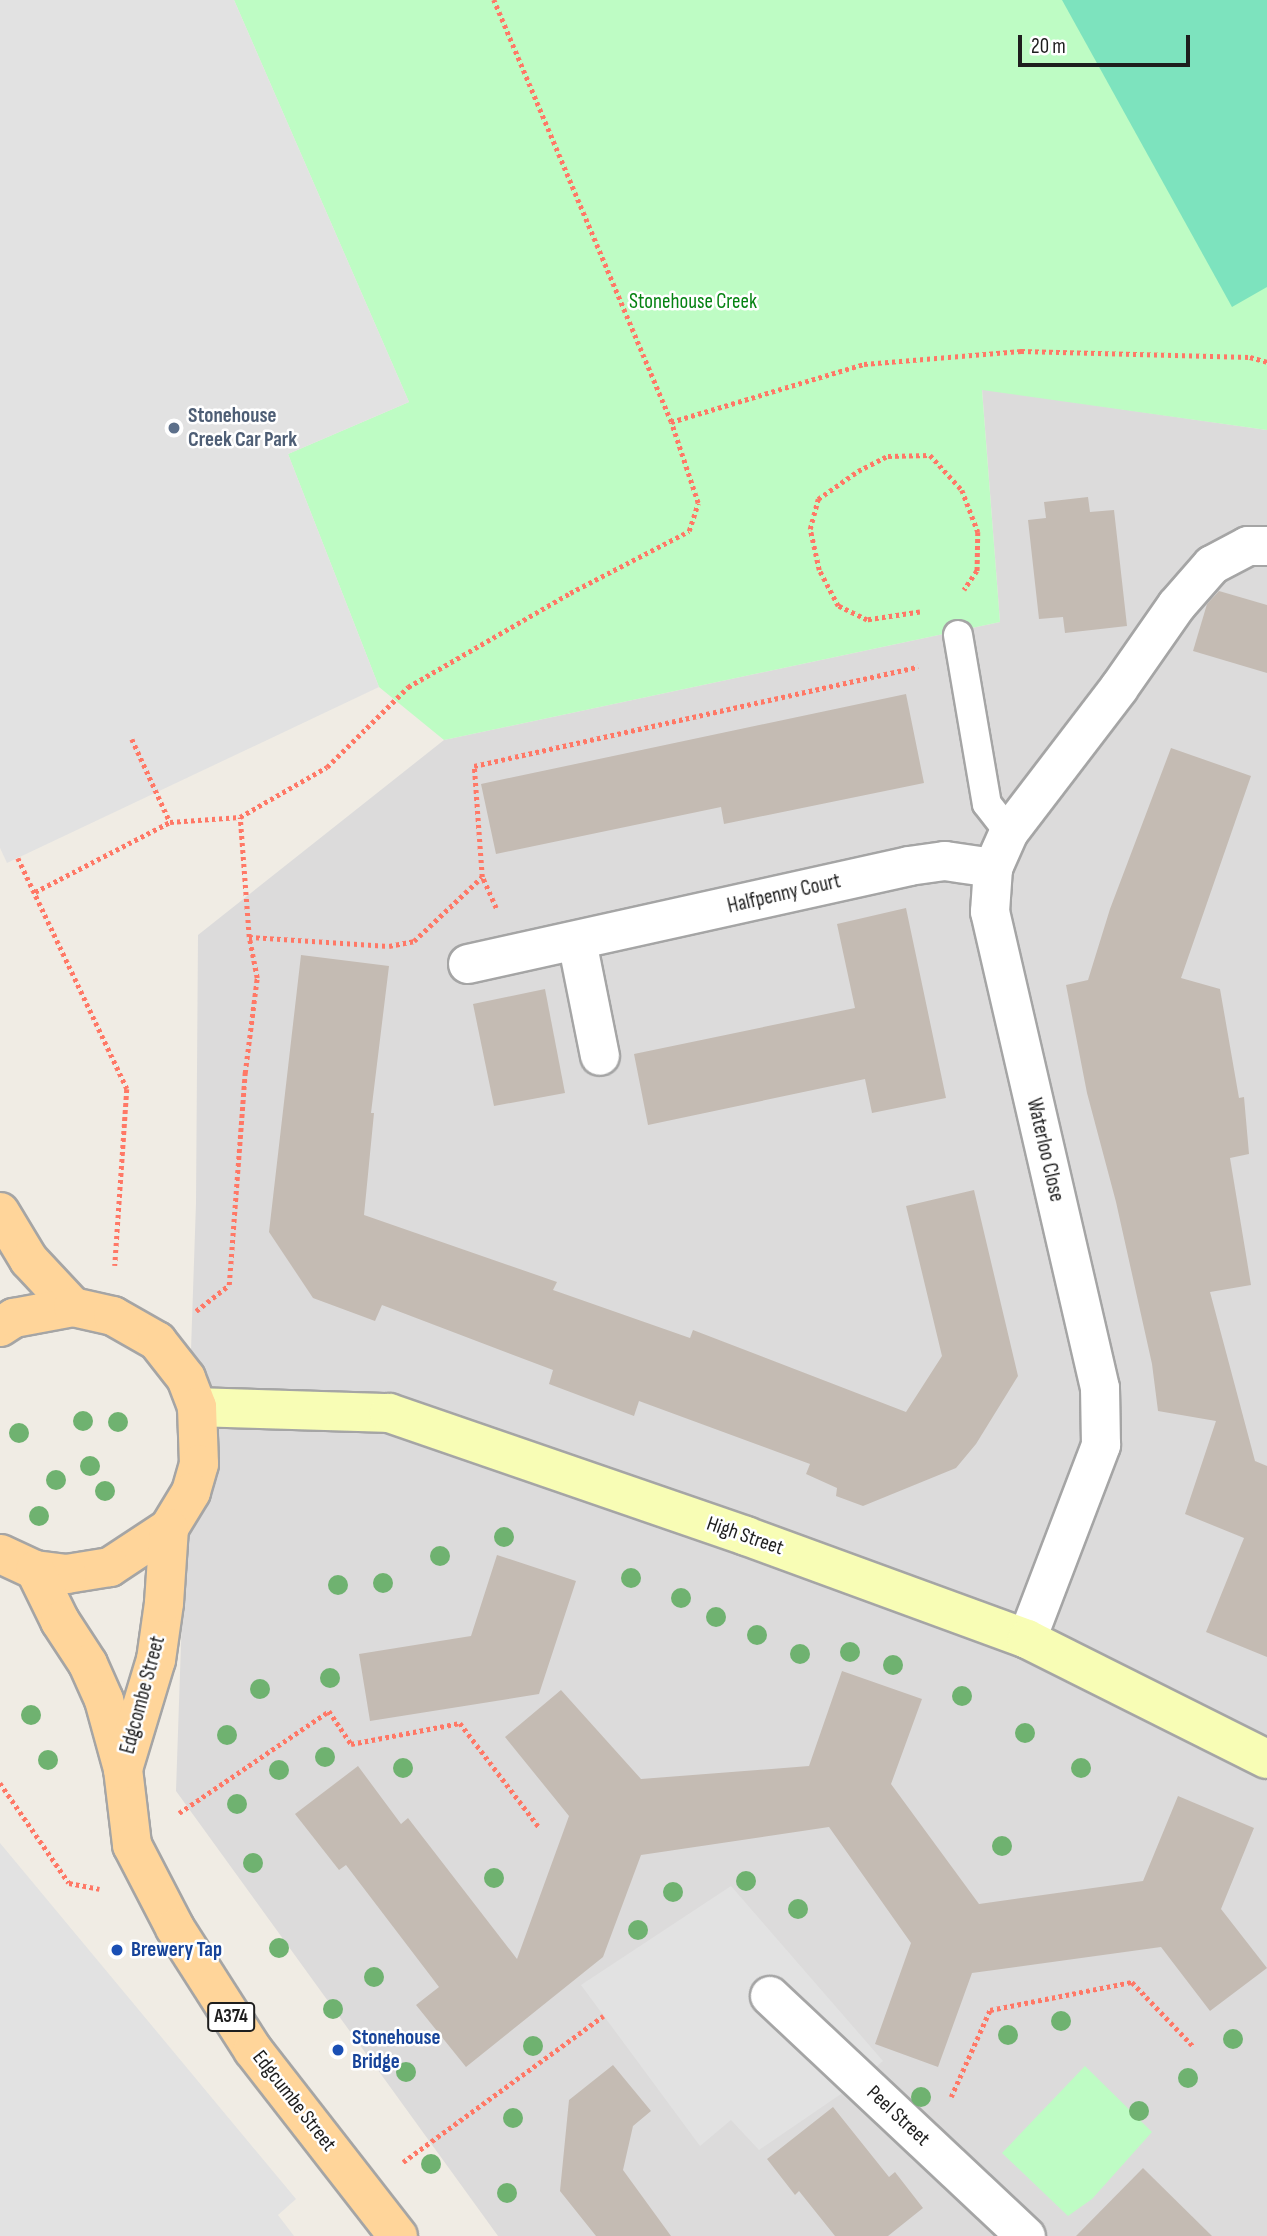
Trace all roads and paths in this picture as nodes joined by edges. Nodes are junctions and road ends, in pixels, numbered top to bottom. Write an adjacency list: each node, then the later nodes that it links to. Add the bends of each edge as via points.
1 (494, 0): 3 (path)
2 (1267, 362): 3 (path, via 1250,357 1021,351 864,364)
3 (671, 422): 8 (path, via 698,503 689,531 570,593 408,687 327,766)
4 (1267, 546): 10 (street, Waterloo Close, via 1248,545 1212,565 1177,605)
5 (926, 611): 6 (path, via 867,620 838,606 819,570 810,529 818,499 888,456 930,455 962,490 978,532 976,570 960,596)
6 (960, 646): 10 (lane, via 987,804); 13 (path, via 474,766)
7 (132, 739): 9 (path)
8 (240, 817): 9 (path); 15 (path)
9 (170, 822): 14 (path)
10 (1009, 832): 12 (street, Waterloo Close)
11 (18, 858): 14 (path)
12 (993, 868): 16 (street, Halfpenny Court, via 945,861 909,866); 28 (street, Waterloo Close, via 990,912 1100,1388 1101,1446)
13 (482, 877): 15 (path, via 414,941 389,946); 17 (path)
14 (34, 892): 22 (path, via 127,1089)
15 (249, 937): 24 (path, via 257,978 229,1285)
16 (576, 941): 17 (street, Halfpenny Court); 19 (street)
17 (516, 954): 18 (street, Halfpenny Court)
18 (468, 964)
19 (600, 1056)
20 (0, 1212): 21 (main road, via 29,1260)
21 (73, 1307): 22 (main road); 23 (main road, via 14,1318)
22 (113, 1316): 24 (main road)
23 (0, 1327)
24 (157, 1341): 25 (main road, via 186,1378)
25 (197, 1407): 26 (main road, via 199,1464 191,1492); 28 (street, High Street, via 389,1413)
26 (169, 1528): 27 (main road, via 110,1567 67,1574); 30 (main road, Edgcombe Street / A374, via 156,1660)
27 (11, 1561): 30 (main road, Edgcombe Street / A374, via 88,1664)
28 (1027, 1639): 29 (street, High Street)
29 (1267, 1759)
30 (124, 1769): 33 (main road, Edgcumbe Street / A374)
31 (0, 1783): 34 (path, via 69,1883)
32 (539, 1827): 33 (path, via 460,1723 351,1744 329,1711)
33 (132, 1845): 34 (main road, Edgcumbe Street / A374)
34 (161, 1902): 39 (main road, Edgcumbe Street / A374, via 253,2050)
35 (770, 1996): 38 (street, Peel Street)
36 (603, 2016): 39 (path)
37 (1193, 2046): 38 (path, via 1132,1982 990,2010)
38 (930, 2146): 41 (street, Peel Street)
39 (363, 2191): 40 (main road, Edgcumbe Street / A374)
40 (398, 2236)
41 (1026, 2236)

